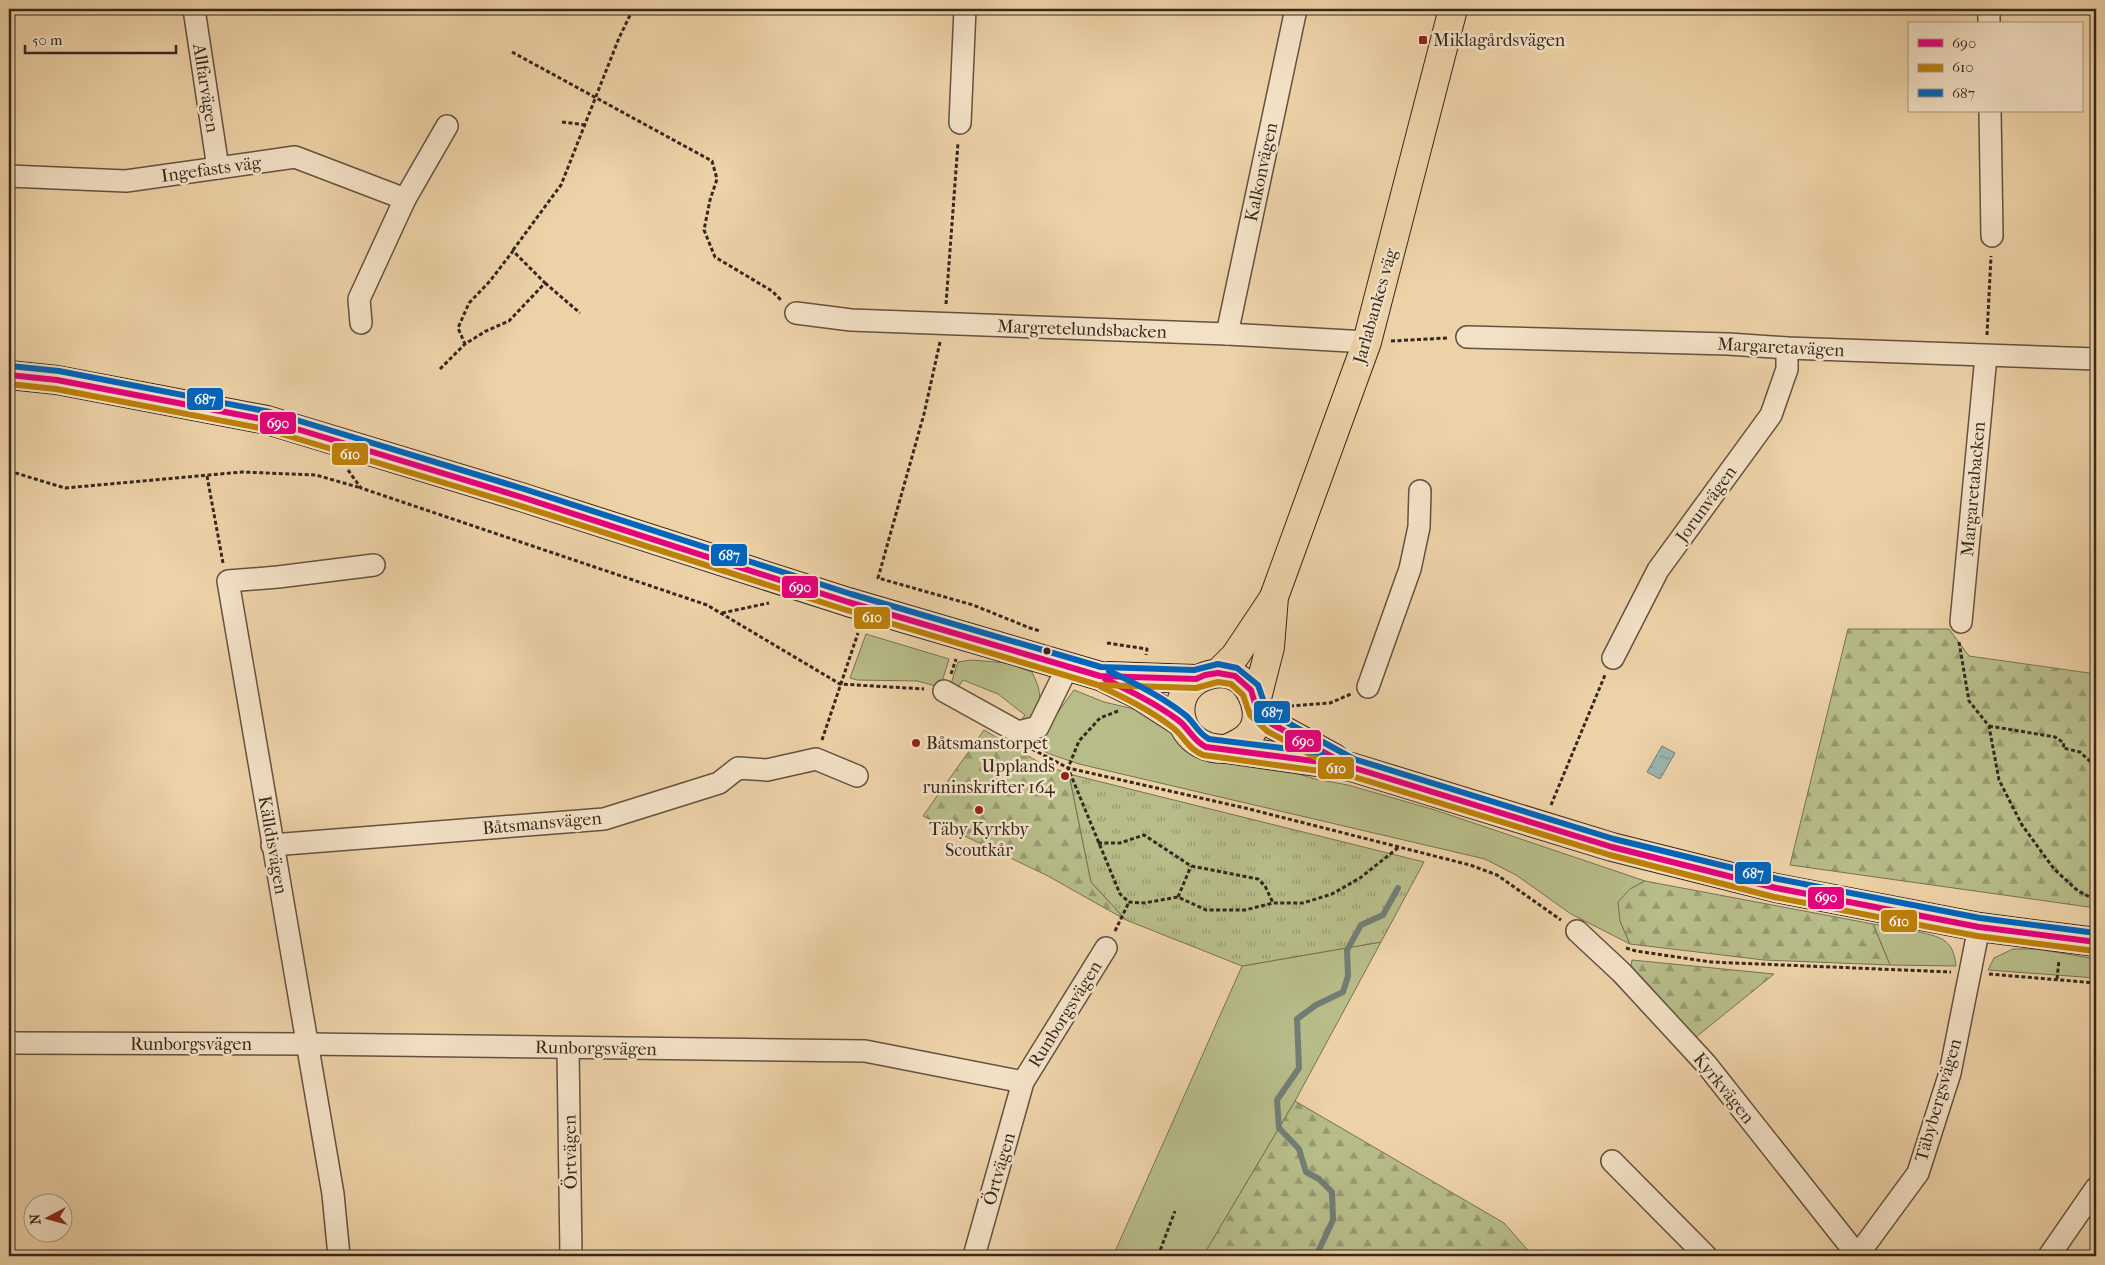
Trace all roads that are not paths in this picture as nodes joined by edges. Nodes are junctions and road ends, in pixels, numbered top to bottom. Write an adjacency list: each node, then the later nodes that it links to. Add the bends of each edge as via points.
1 (194, 9): 10 (street, Allfarvägen)
2 (965, 9): 8 (street)
3 (1296, 9): 16 (street, Kalkonvägen)
4 (1453, 9): 18 (main road, Jarlabankes väg)
5 (1989, 9): 6 (street)
6 (1989, 22)
7 (1990, 112): 13 (street)
8 (960, 122)
9 (447, 126): 12 (street)
10 (218, 168): 11 (street, Ingefasts väg, via 126,181); 12 (street, Ingefasts väg, via 295,157)
11 (9, 176)
12 (405, 199): 15 (street, via 359,298)
13 (1992, 236)
14 (796, 313): 16 (street, Margretelundsbacken, via 851,320 944,325)
15 (361, 323)
16 (1227, 334): 18 (street, Margretelundsbacken)
17 (1467, 337): 19 (street, Margaretavägen)
18 (1367, 342): 25 (main road, Jarlabankes väg)
19 (1787, 348): 20 (street, Margaretavägen); 27 (street, Jorunvägen, via 1787,369 1771,415 1658,570)
20 (1986, 356): 21 (street, Margaretavägen); 26 (street, Margaretabacken)
21 (2096, 359)
22 (9, 375): 28 (main road, via 57,380 267,420 848,602)
23 (1420, 491): 31 (street, via 1419,527 1410,569)
24 (374, 565): 38 (street, Källdisvägen, via 228,580)
25 (1274, 598): 30 (main road, Jarlabankes väg, via 1235,656); 33 (main road, Jarlabankes väg, via 1270,646)
26 (1961, 622)
27 (1612, 658)
28 (1068, 666): 29 (main road); 32 (street, via 1038,727 1018,732)
29 (1100, 676): 30 (main road); 34 (main road, via 1138,694)
30 (1207, 676): 33 (main road, via 1227,674 1242,680 1251,690); 34 (main road, via 1183,696 1180,709)
31 (1368, 687)
32 (943, 694)
33 (1256, 706): 35 (main road, via 1250,734); 36 (main road, via 1272,724)
34 (1182, 723): 35 (main road, via 1189,735 1201,745)
35 (1226, 749): 36 (main road)
36 (1350, 767): 39 (main road, via 1622,850 1776,888)
37 (857, 776): 38 (street, Båtsmansvägen, via 816,759 767,770 738,768 719,783 604,819)
38 (272, 844): 44 (street, Källdisvägen)
39 (1980, 927): 41 (main road); 53 (street, Täbybergsvägen, via 1950,1073 1918,1173)
40 (1577, 931): 53 (street, Kyrkvägen, via 1622,973 1706,1064)
41 (2096, 942)
42 (1106, 948): 46 (street, Runborgsvägen)
43 (9, 1043): 44 (street, Runborgsvägen)
44 (307, 1044): 45 (street, Runborgsvägen); 49 (street, Källdisvägen, via 333,1194)
45 (568, 1048): 46 (street, Runborgsvägen, via 865,1051); 50 (street, Örtvägen)
46 (1023, 1082): 51 (street, Örtvägen)
47 (1612, 1161): 52 (street)
48 (2096, 1188): 54 (street)
49 (339, 1256)
50 (571, 1256)
51 (974, 1256)
52 (1706, 1256)
53 (1858, 1256)
54 (2049, 1256)

